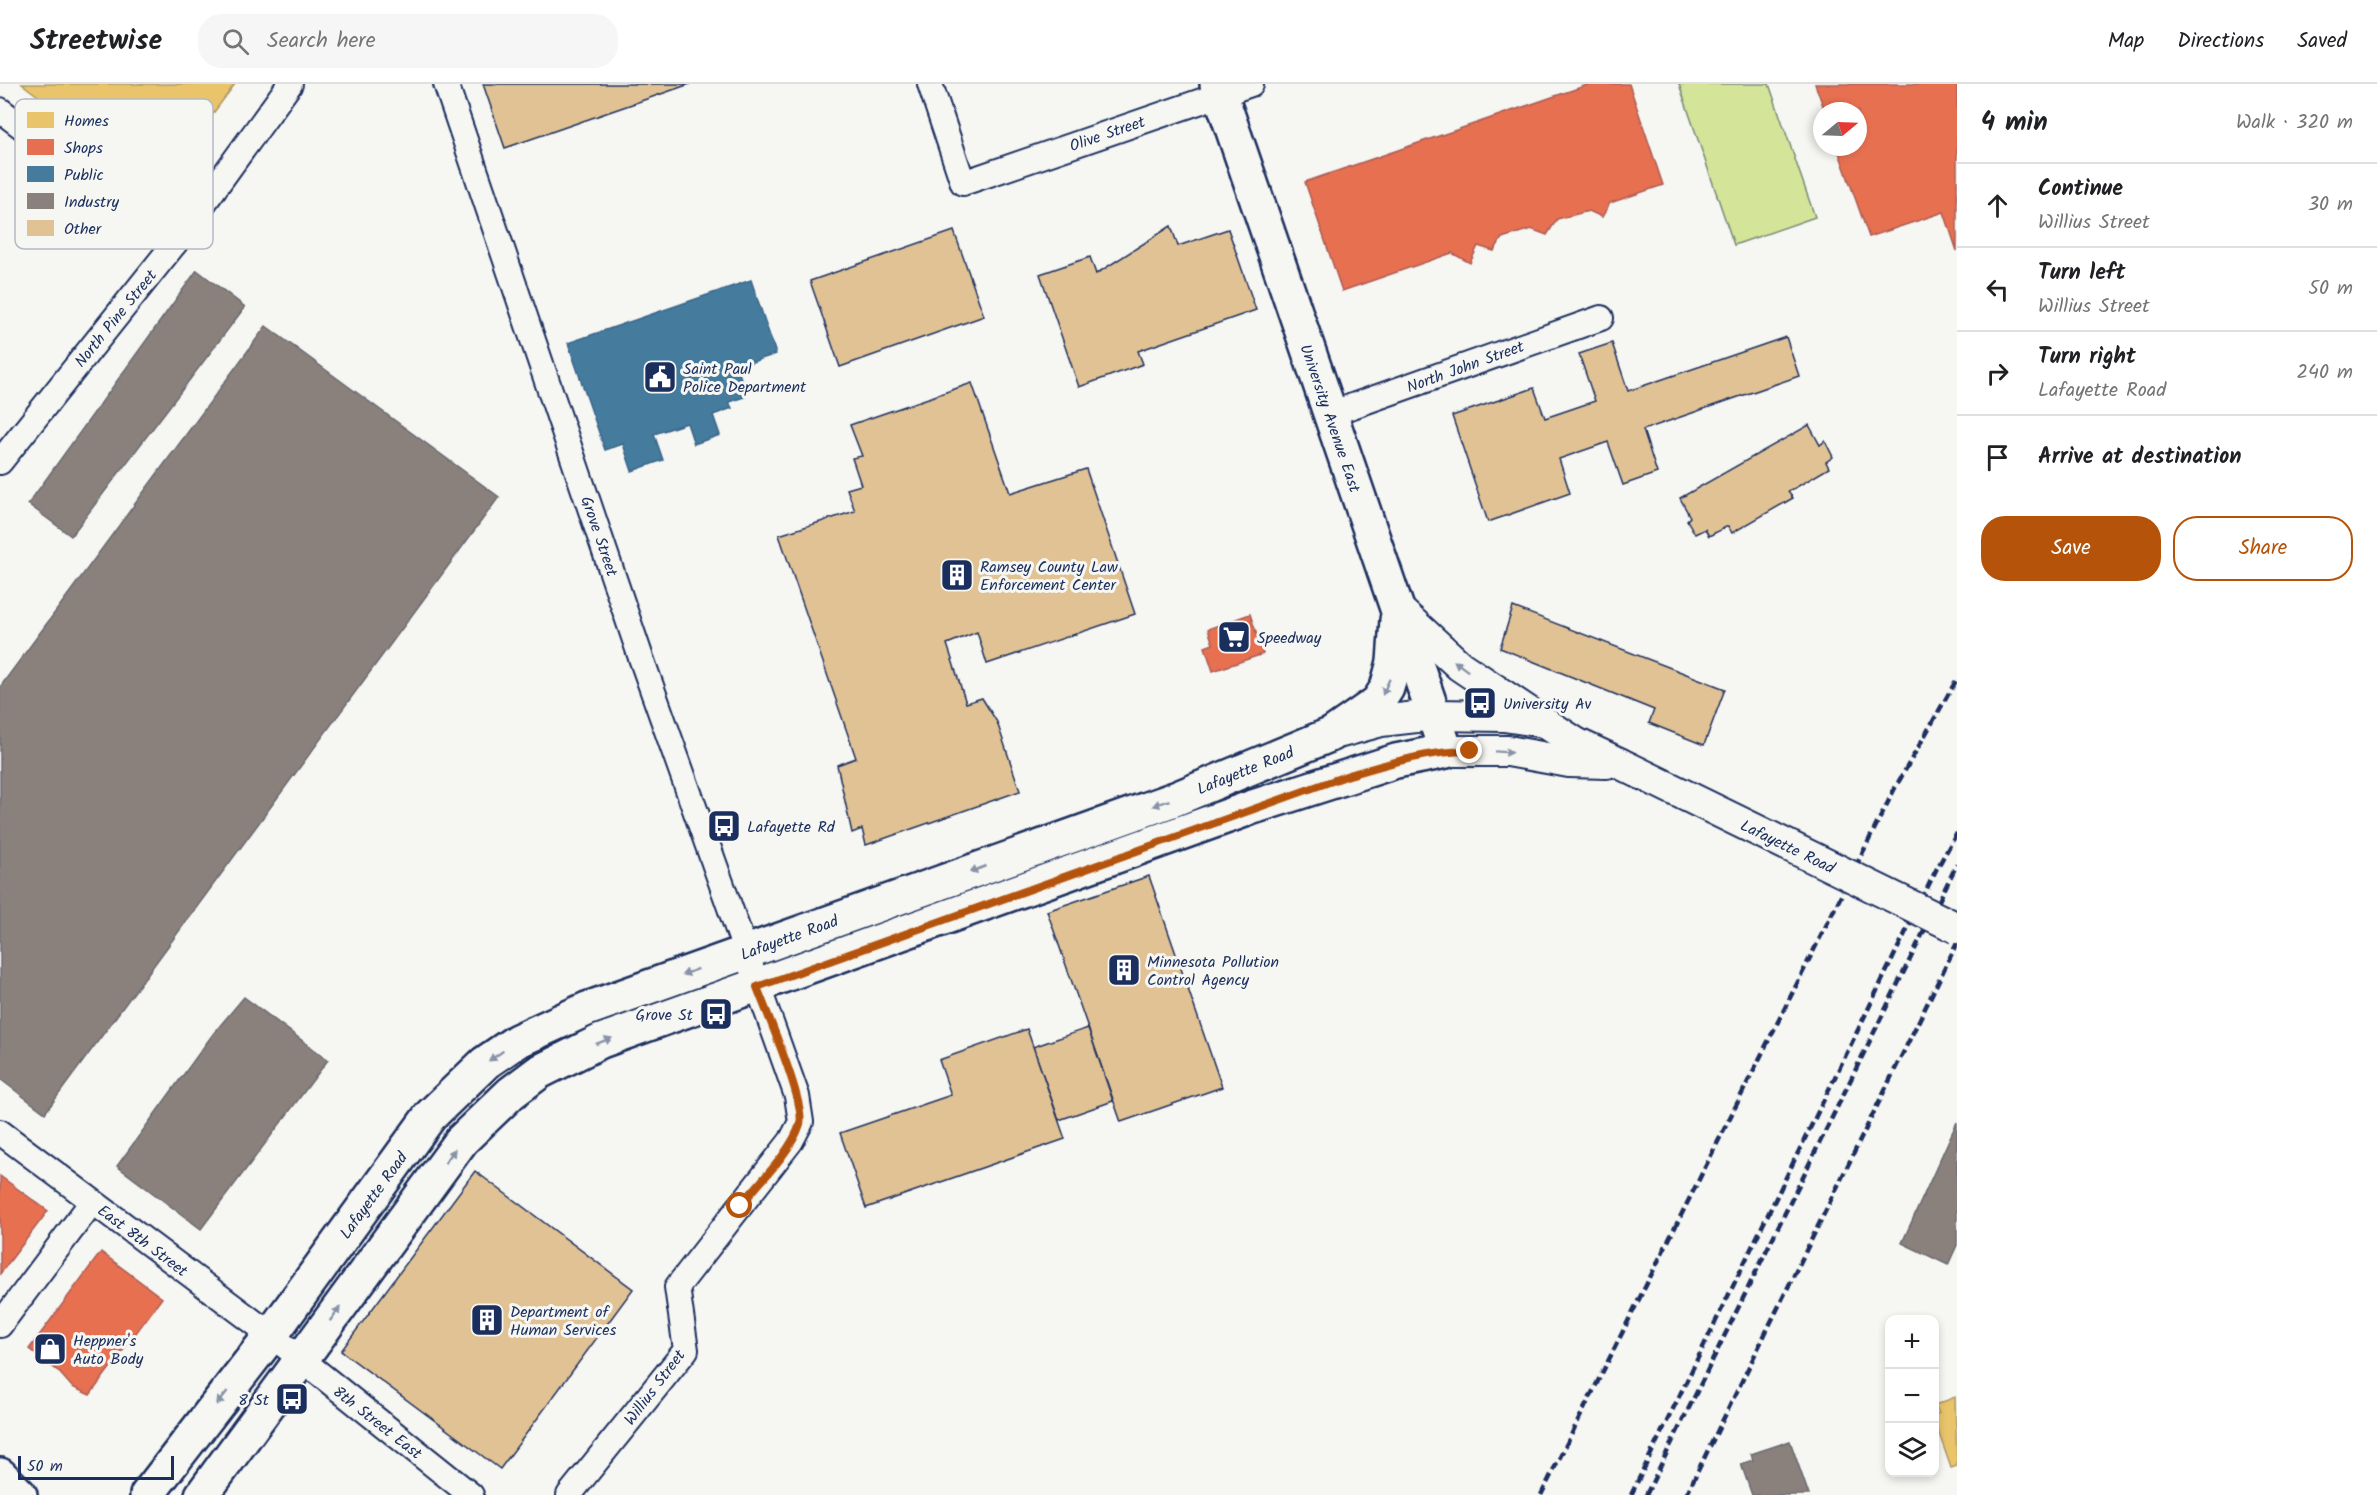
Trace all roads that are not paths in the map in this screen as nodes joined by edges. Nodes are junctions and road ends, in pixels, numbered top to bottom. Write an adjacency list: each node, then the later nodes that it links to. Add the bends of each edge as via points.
1 (290, 84): 7 (street, North Pine Street)
2 (446, 84): 19 (street, Grove Street)
3 (930, 84): 4 (street, Olive Street, via 963,183)
4 (1230, 87): 10 (main road, University Avenue East)
5 (0, 110): 6 (street)
6 (15, 121)
7 (213, 190)
8 (170, 249): 11 (street, North Pine Street)
9 (1601, 318): 10 (street, North John Street)
10 (1330, 414): 12 (main road, University Avenue East)
11 (3, 453)
12 (1398, 609): 13 (main road, University Avenue East); 14 (street, one-way to 12, via 1460,666); 15 (main road, one-way to 15, via 1394,662 1387,688 1378,702)
13 (1434, 715): 14 (street, Lafayette Road, via 1504,716); 15 (street, Lafayette Road, via 1381,721); 16 (main road, University Avenue East)
14 (1544, 722): 17 (street, Lafayette Road, via 1576,743)
15 (1332, 734): 19 (main road, Lafayette Road, one-way to 19, via 1175,799)
16 (1446, 751): 17 (street, Lafayette Road, one-way to 17, via 1508,751 1569,762); 20 (main road, Lafayette Road, via 1396,761 1250,808)
17 (1619, 763): 18 (street, Lafayette Road, bridge)
18 (1957, 928)
19 (745, 953): 20 (street, Grove Street); 24 (main road, Lafayette Road, one-way to 24, via 546,1026 485,1063 430,1116)
20 (757, 987): 24 (main road, Lafayette Road, one-way to 20, via 462,1140 511,1093 539,1072 602,1041); 30 (street, Willius Street, via 797,1096 801,1122 792,1141 677,1287 686,1350)
21 (0, 1132): 22 (street, East 8th Street)
22 (92, 1202): 23 (street); 24 (street, East 8th Street)
23 (0, 1325)
24 (286, 1348): 27 (main road, Lafayette Road, one-way to 27); 28 (main road, Lafayette Road); 29 (street, 8th Street East)
25 (0, 1475): 26 (main road)
26 (20, 1495)
27 (147, 1495)
28 (202, 1495)
29 (471, 1495)
30 (569, 1495)

